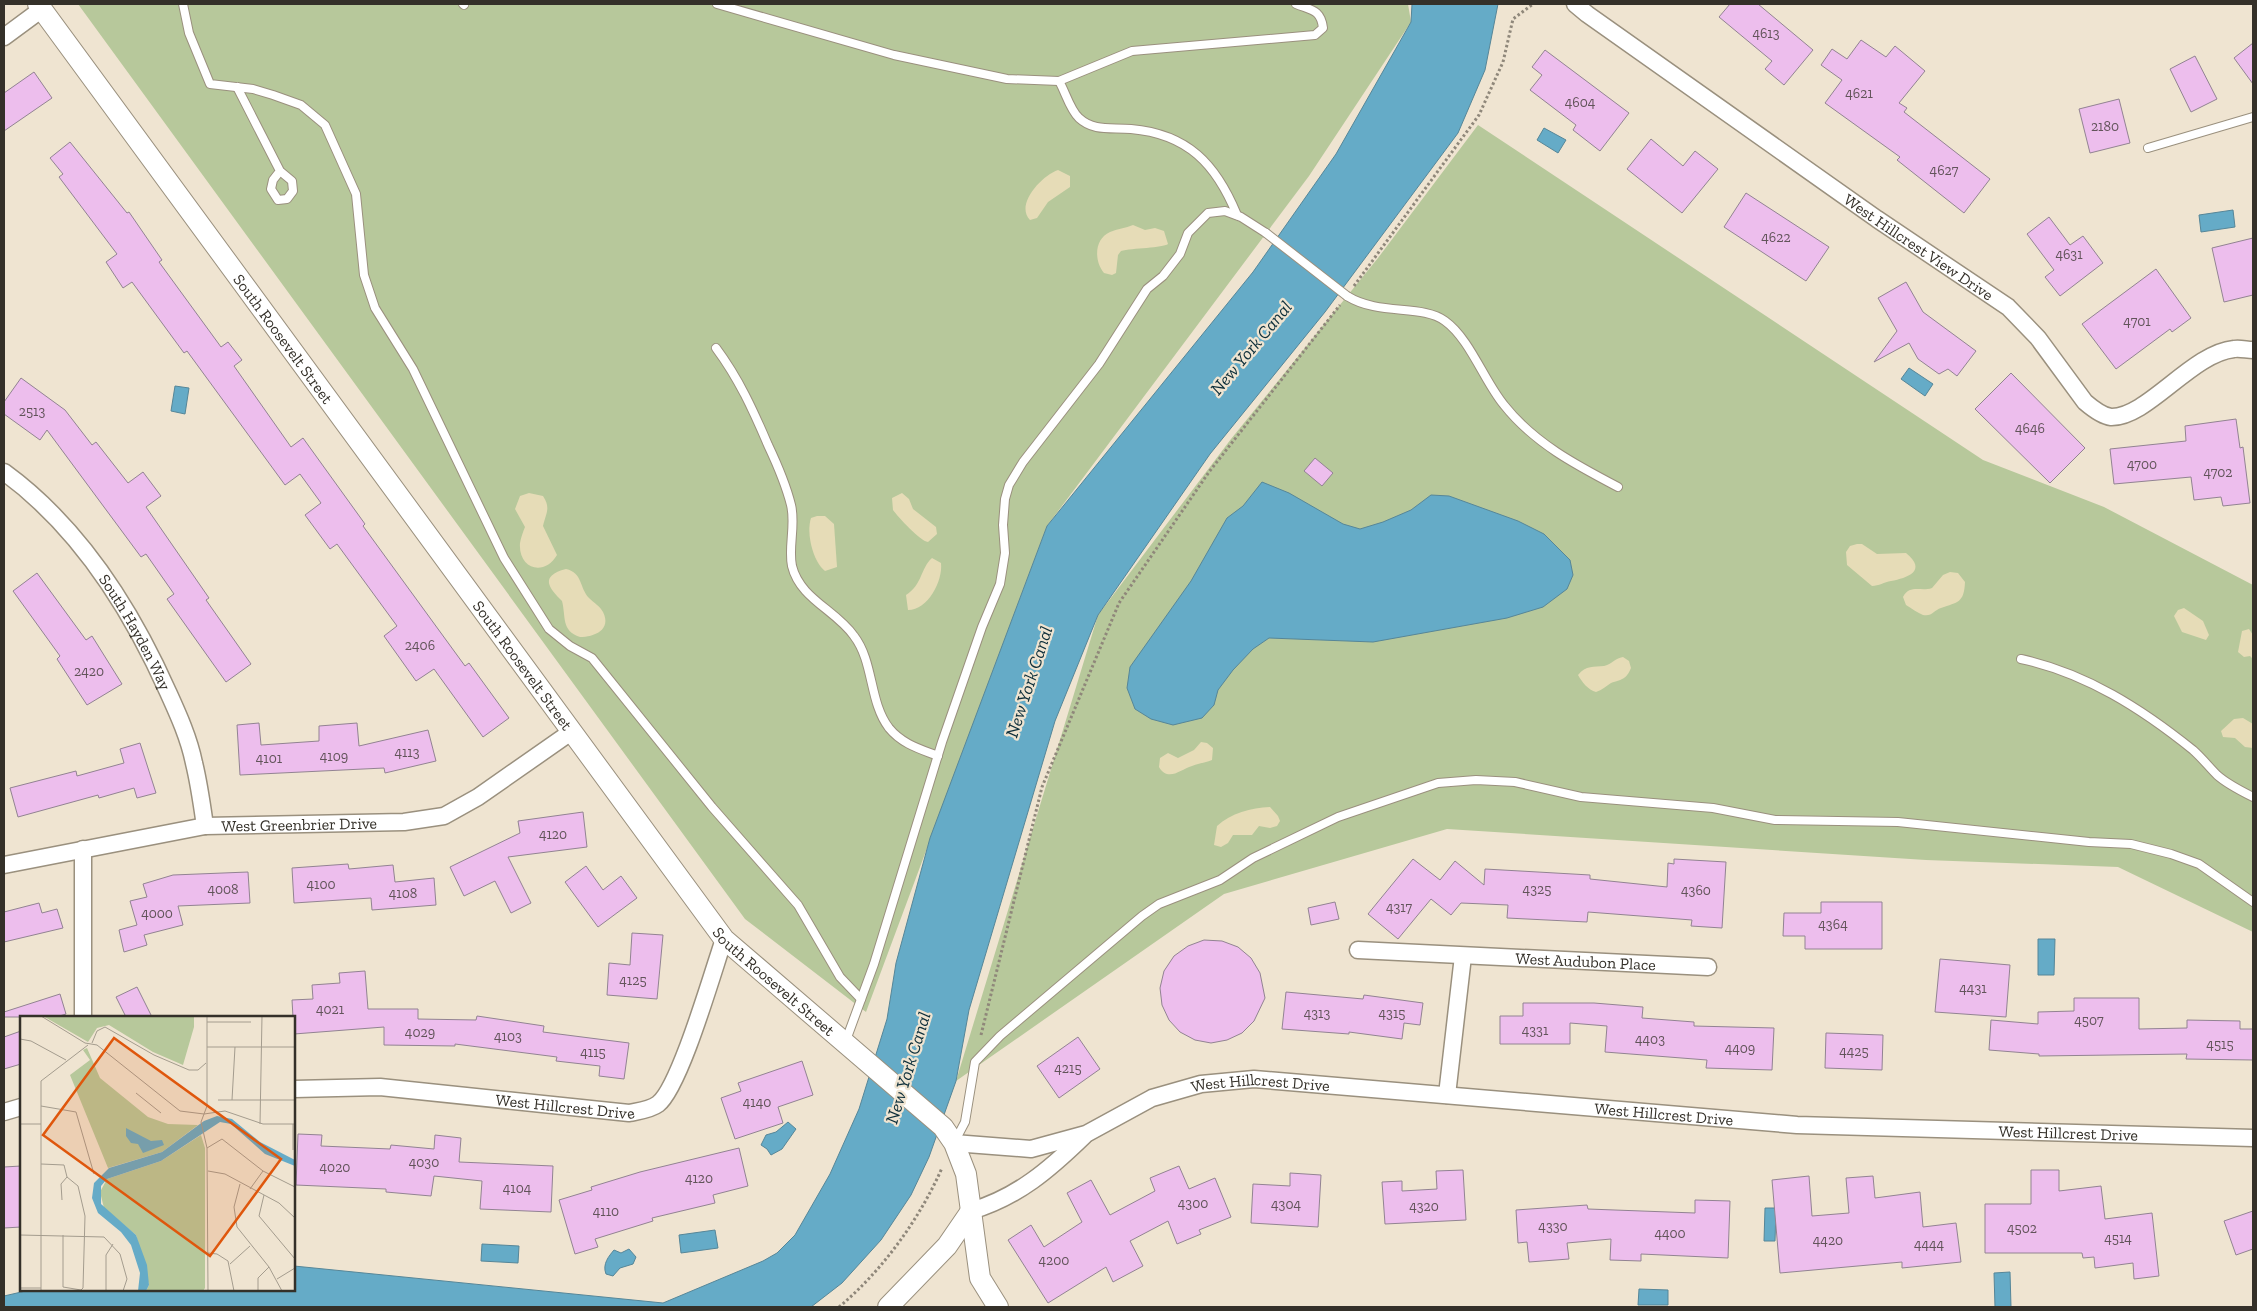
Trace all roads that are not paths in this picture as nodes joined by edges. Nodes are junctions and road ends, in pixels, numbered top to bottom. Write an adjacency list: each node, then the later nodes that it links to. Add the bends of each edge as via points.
1 (182, 4): 8 (lane, via 189,33 210,84)
2 (717, 4): 7 (lane, via 894,55 1007,79)
3 (1296, 4): 7 (lane, via 1312,8 1322,21 1323,28 1315,35 1132,51)
4 (1575, 4): 14 (street, West Hillcrest View Drive, via 1877,219 2008,306 2038,338 2094,410 2110,417 2123,415 2207,357 2234,349)
5 (40, 6): 6 (street); 18 (street, South Roosevelt Street)
6 (4, 37)
7 (1059, 80): 12 (lane, via 1079,118 1100,129 1166,134 1197,152 1228,193)
8 (237, 87): 11 (lane); 29 (lane, via 253,89 301,106 324,125 356,194 364,275 375,308 413,370 504,558 548,629 592,658 712,807 798,905 840,977)
9 (2253, 117): 10 (lane)
10 (2148, 148)
11 (280, 171)
12 (1237, 215): 16 (lane, bridge, via 1266,233 1347,296 1372,308 1429,313 1440,317 1457,332 1503,404 1519,423 1563,457); 19 (lane, via 1225,211 1208,212 1188,233 1180,254 1147,289 1099,364 1023,462 1010,485 1005,499 1000,584)
13 (716, 348): 19 (lane, via 744,389 779,469 792,507 792,566 806,593 841,620 855,636 879,708 889,727 904,742)
14 (2253, 350)
15 (4, 472): 21 (street, South Hayden Way, via 58,521 109,584 149,650 180,719 194,761)
16 (1618, 488)
17 (2022, 659): 20 (lane, via 2077,676 2121,700 2188,747 2219,776)
18 (571, 732): 21 (street, West Greenbrier Drive, via 478,797 444,816 404,822); 25 (street, South Roosevelt Street)
19 (938, 756): 29 (lane)
20 (2253, 797)
21 (205, 826): 22 (street, West Greenbrier Drive)
22 (83, 849): 23 (street, West Greenbrier Drive); 30 (street)
23 (4, 865)
24 (2253, 902): 37 (lane, via 2199,864 2130,844 1898,822 1775,820 1713,808 1581,797 1515,782 1476,780 1438,783 1338,817 1254,858 1220,880 1159,904 1000,1036 975,1062 965,1122)
25 (724, 940): 31 (street, South Roosevelt Street); 32 (street, West Hillcrest Drive, via 675,1081 658,1104 643,1110 629,1113 380,1087)
26 (1358, 950): 27 (street, West Audubon Place)
27 (1463, 956): 28 (street, West Audubon Place); 33 (street)
28 (1708, 967)
29 (861, 1000): 31 (lane)
30 (83, 1016)
31 (850, 1048): 37 (street, South Roosevelt Street)
32 (295, 1089)
33 (1447, 1095): 36 (street, West Hillcrest Drive, via 1254,1079 1201,1084 1152,1098); 38 (street, West Hillcrest Drive, via 1797,1125)
34 (20, 1108): 35 (street)
35 (4, 1112)
36 (1086, 1134): 37 (street, West Hillcrest Drive, via 1032,1148); 39 (street, West Hillcrest Drive, via 1053,1166 998,1203)
37 (948, 1135): 39 (street, South Roosevelt Street, via 966,1174)
38 (2253, 1138)
39 (971, 1211): 40 (street, via 947,1246); 41 (street, South Roosevelt Street, via 980,1278)
40 (888, 1307)
41 (998, 1307)

